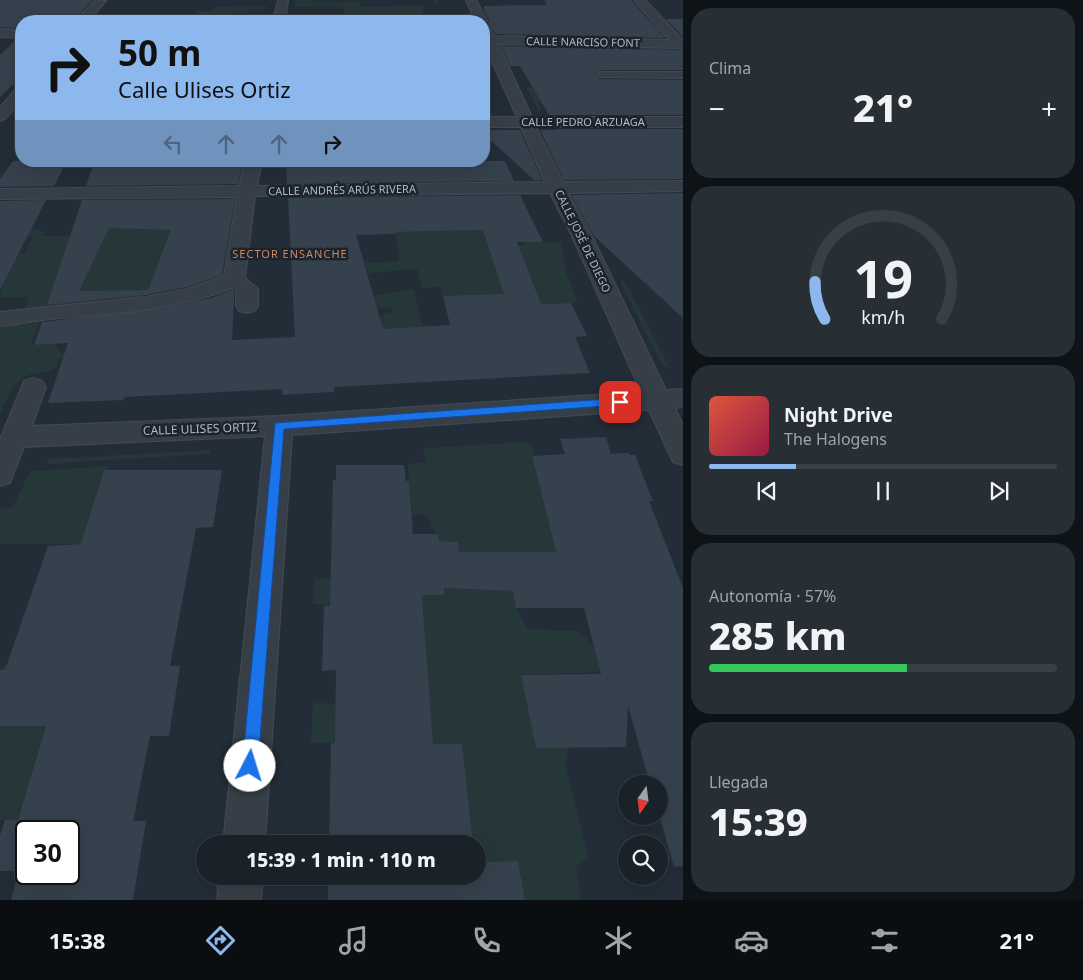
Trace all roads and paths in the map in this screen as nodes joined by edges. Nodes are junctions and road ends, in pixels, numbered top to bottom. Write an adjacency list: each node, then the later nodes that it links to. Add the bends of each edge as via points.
1 (283, 0): 6 (street)
2 (471, 0): 7 (street)
3 (640, 0): 11 (street)
4 (100, 1): 5 (street)
5 (87, 15)
6 (280, 15)
7 (478, 15)
8 (0, 33): 9 (street)
9 (15, 34)
10 (490, 36): 11 (street, CALLE NARCISO FONT)
11 (681, 44)
12 (490, 45): 19 (street, CALLE JOSÉ DE DIEGO)
13 (602, 75): 14 (lane)
14 (683, 75)
15 (15, 99): 16 (street)
16 (0, 117): 17 (street)
17 (15, 118)
18 (490, 122): 19 (street, CALLE PEDRO ARZUAGA)
19 (526, 122): 20 (street, CALLE PEDRO ARZUAGA); 23 (street, CALLE JOSÉ DE DIEGO)
20 (683, 122)
21 (253, 167): 24 (street)
22 (683, 186): 23 (street, CALLE ANDRÉS ARÚS RIVERA)
23 (556, 188): 24 (street, CALLE ANDRÉS ARÚS RIVERA); 31 (street, CALLE JOSÉ DE DIEGO, via 582,236)
24 (247, 192): 25 (street, CALLE ANDRÉS ARÚS RIVERA); 26 (street)
25 (0, 194)
26 (234, 280): 27 (street, via 247,289); 28 (street, via 151,303)
27 (247, 306)
28 (0, 319)
29 (33, 387): 33 (street)
30 (683, 398): 31 (street, CALLE ULISES ORTIZ)
31 (657, 399): 32 (street, CALLE ULISES ORTIZ); 34 (street, CALLE JOSÉ DE DIEGO)
32 (279, 426): 33 (street, CALLE ULISES ORTIZ); 36 (street)
33 (15, 437): 35 (street)
34 (683, 454)
35 (0, 475)
36 (245, 835)
37 (240, 885): 38 (street)
38 (239, 900)

